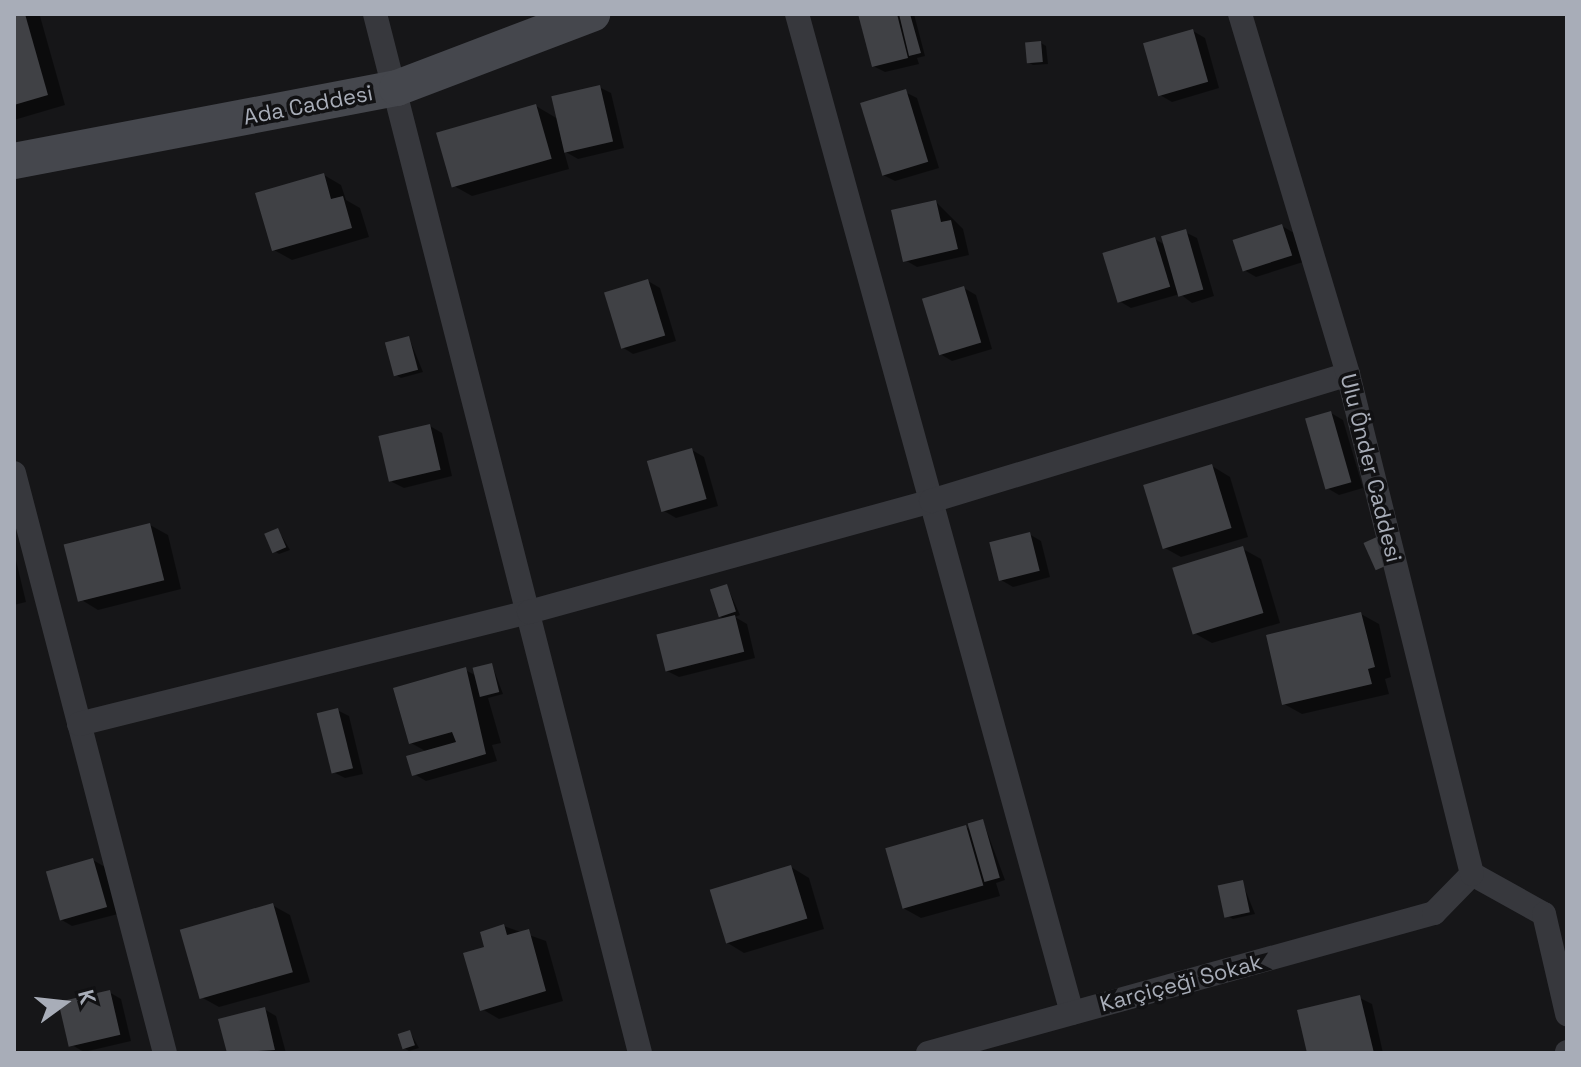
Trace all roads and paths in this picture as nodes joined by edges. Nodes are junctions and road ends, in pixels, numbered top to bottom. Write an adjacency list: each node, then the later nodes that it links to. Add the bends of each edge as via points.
1 (375, 14): 5 (street)
2 (592, 14): 5 (main road, Ada Caddesi)
3 (797, 14): 9 (street)
4 (1240, 14): 7 (street, Ulu Önder Caddesi)
5 (397, 88): 6 (main road, Ada Caddesi); 10 (street)
6 (14, 161)
7 (1348, 374): 9 (street); 12 (street, Ulu Önder Caddesi)
8 (14, 473): 11 (street)
9 (931, 501): 10 (street); 13 (street)
10 (529, 612): 11 (street); 16 (street)
11 (79, 724): 15 (street)
12 (1472, 874): 13 (street, Karçiçeği Sokak, via 1434,913); 14 (street, via 1544,914)
13 (1072, 1013): 17 (street, Karçiçeği Sokak)
14 (1567, 1014)
15 (165, 1053)
16 (640, 1053)
17 (928, 1053)

